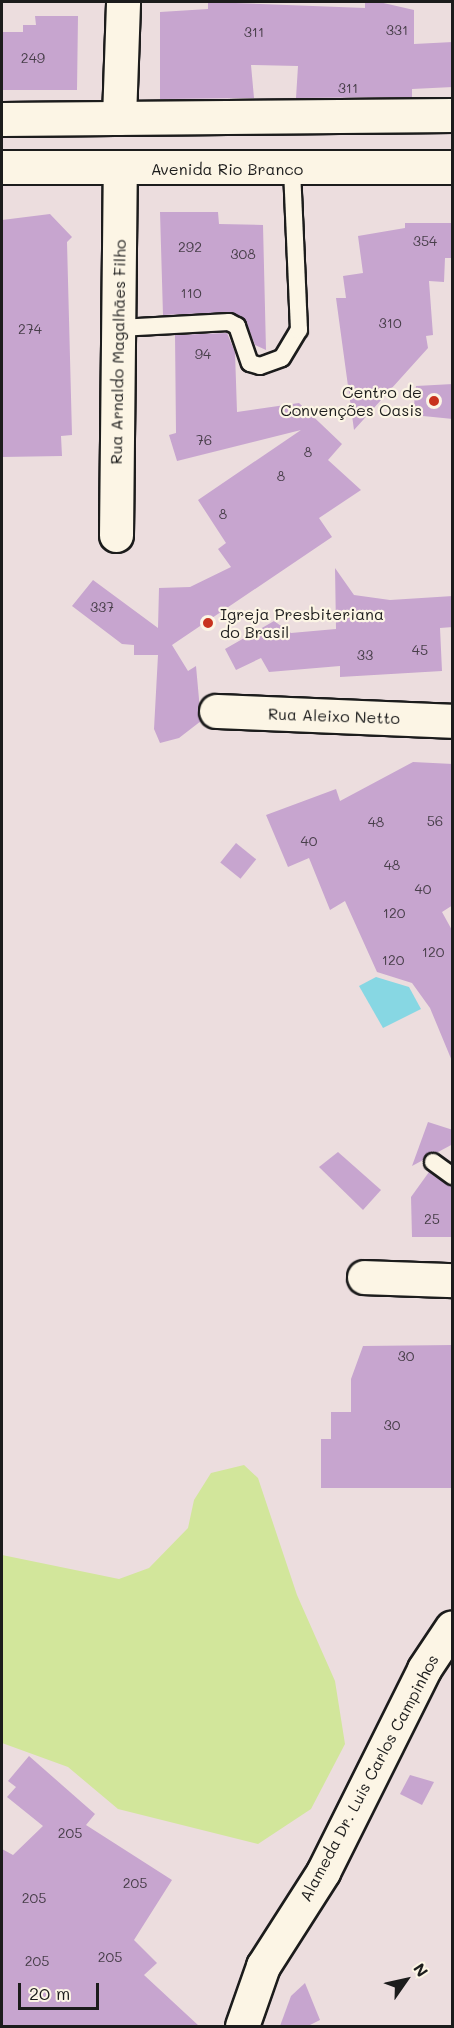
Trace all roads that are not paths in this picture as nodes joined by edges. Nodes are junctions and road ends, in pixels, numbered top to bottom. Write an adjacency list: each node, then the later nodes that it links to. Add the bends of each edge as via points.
1 (123, 2): 3 (street)
2 (453, 115): 3 (street)
3 (119, 118): 4 (street)
4 (2, 119)
5 (2, 167): 8 (street, Avenida Rio Branco)
6 (453, 167): 7 (street, Avenida Rio Branco)
7 (292, 168): 8 (street, Avenida Rio Branco); 9 (lane, via 299,330 282,358 260,366 250,363 237,326 229,322)
8 (120, 169): 9 (street, Rua Arnaldo Magalhães Filho)
9 (119, 328): 10 (street, Rua Arnaldo Magalhães Filho)
10 (116, 536)
11 (216, 711): 12 (street, Rua Aleixo Netto)
12 (453, 721)
13 (433, 1162): 14 (lane)
14 (453, 1176)
15 (364, 1277): 16 (street)
16 (453, 1280)
17 (453, 1627): 18 (street, Alameda Dr. Luis Carlos Campinhos, via 424,1669 323,1872 263,1966)
18 (242, 2026)

